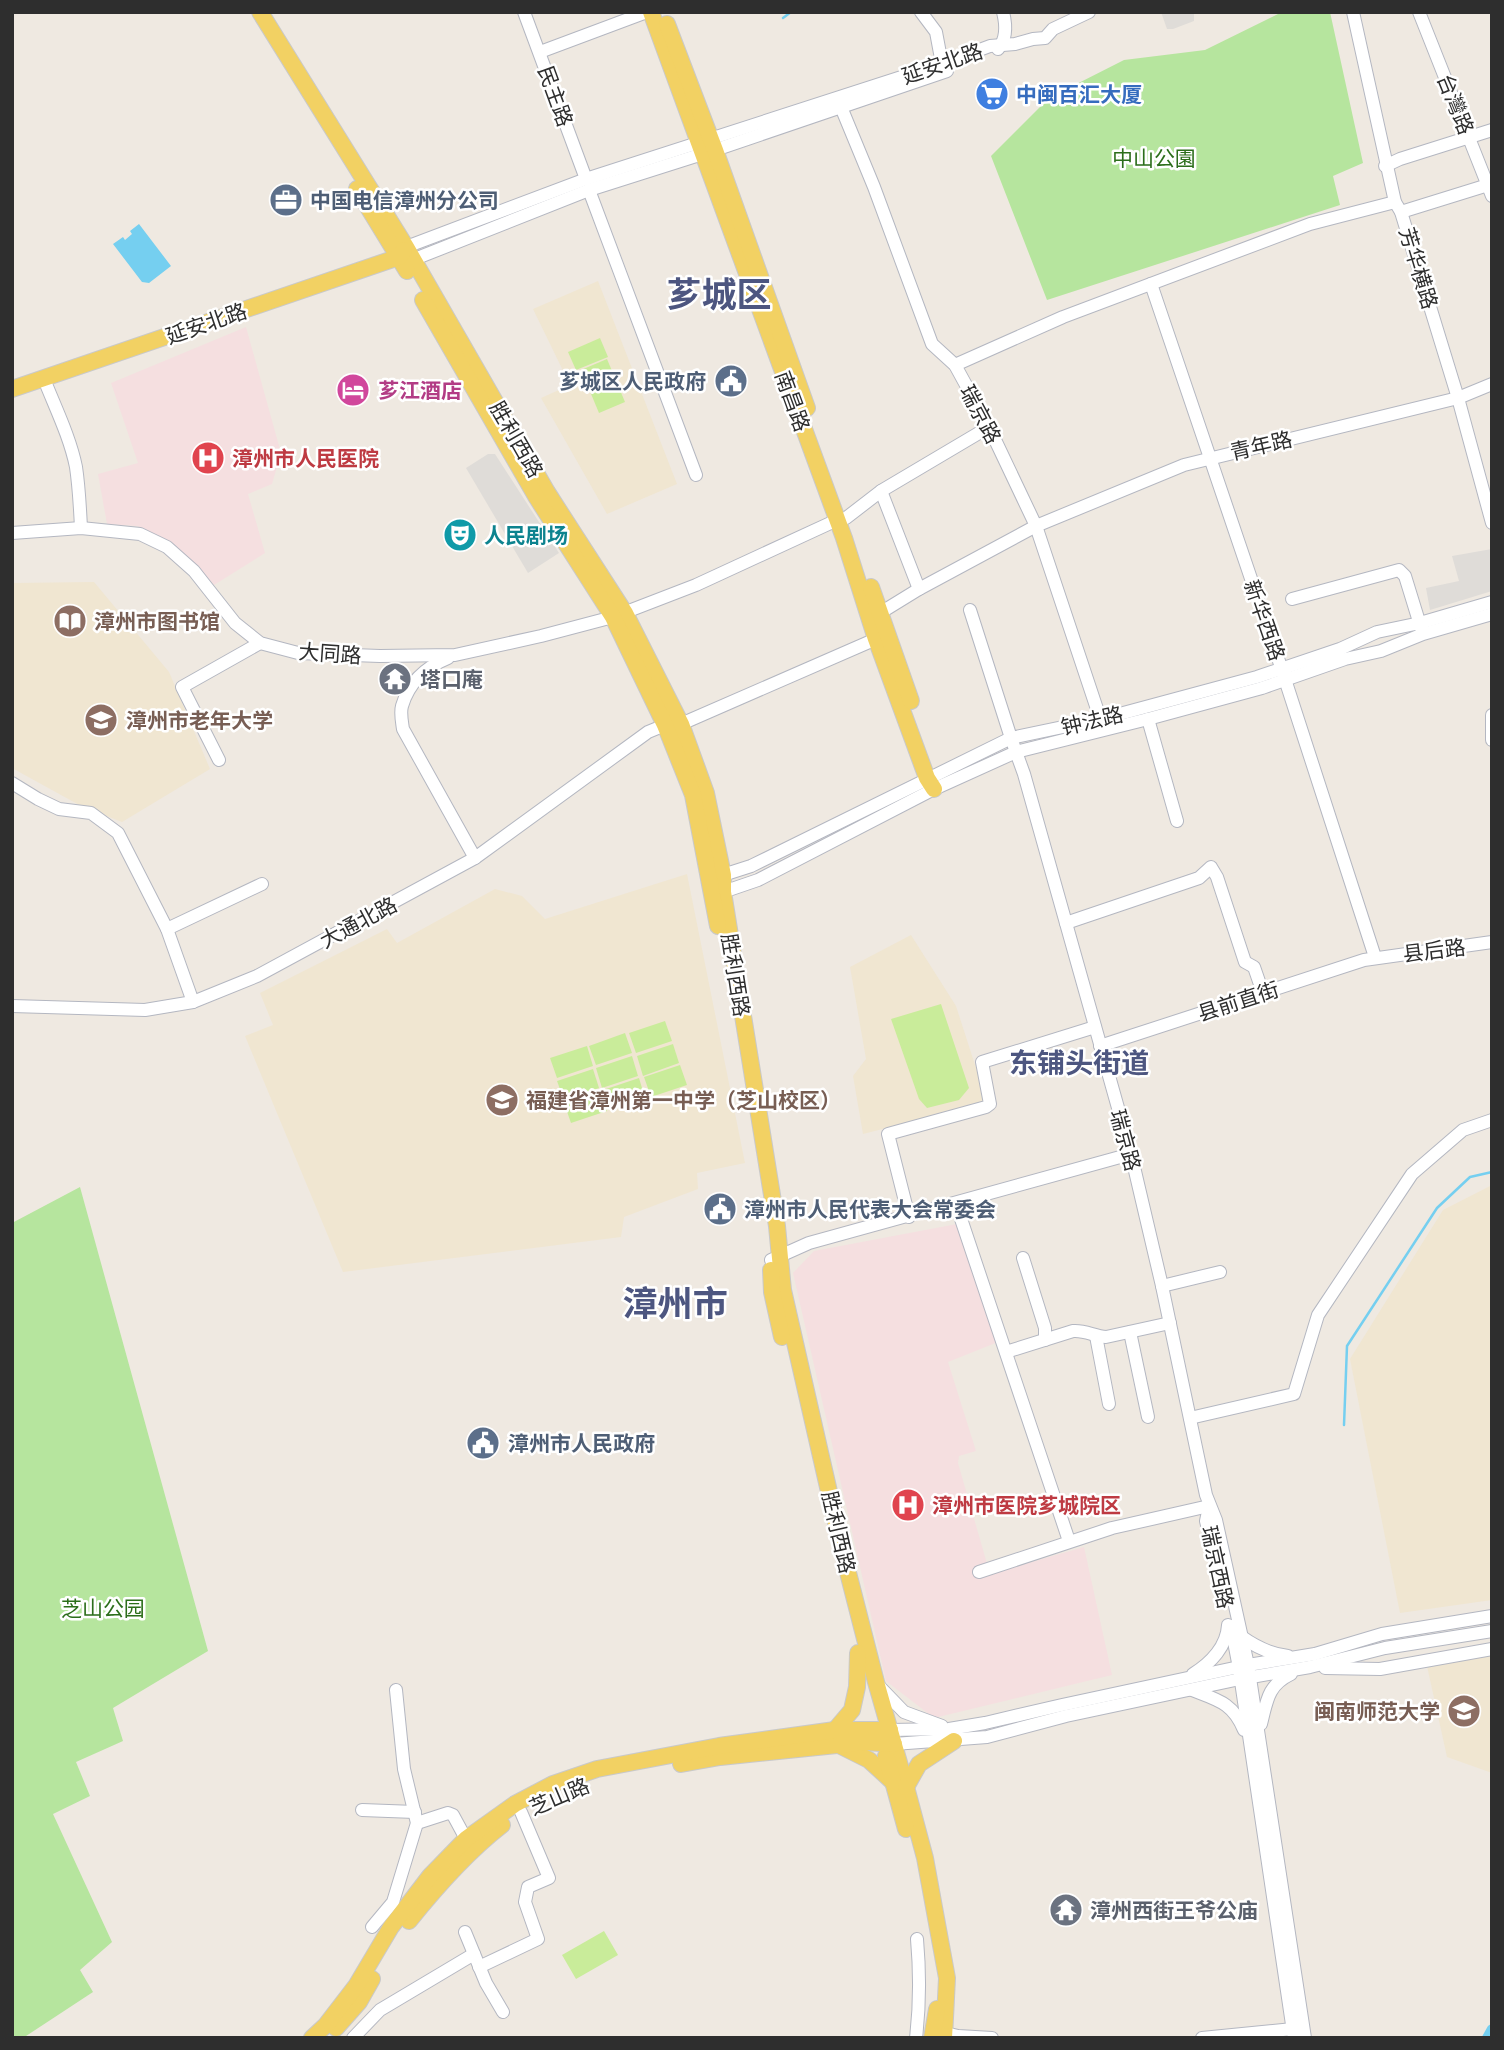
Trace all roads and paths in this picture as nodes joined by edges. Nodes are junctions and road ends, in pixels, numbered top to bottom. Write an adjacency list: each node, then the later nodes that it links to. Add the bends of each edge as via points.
1 (248, 12): 22 (main road, 胜利西路)
2 (260, 12): 22 (main road, 胜利西路)
3 (524, 12): 12 (street, 民主路)
4 (649, 12): 12 (street); 17 (main road, 南昌路)
5 (662, 12): 17 (main road, 南昌路)
6 (921, 12): 13 (street, via 936,32)
7 (1003, 12): 11 (street)
8 (1089, 12): 11 (street, via 1053,29 1045,38)
9 (1353, 12): 18 (street, 芳华横路)
10 (1419, 12): 16 (street, 台灣路)
11 (1002, 45): 13 (street, 延安北路); 14 (street, 延安北路, via 980,59)
12 (540, 52): 19 (street, 民主路)
13 (942, 64): 17 (street, 延安北路)
14 (841, 107): 17 (street, 延安北路); 24 (street, 瑞京路, via 932,344)
15 (1492, 130): 16 (street)
16 (1469, 137): 18 (street); 20 (street, 台灣路)
17 (706, 146): 19 (street, 延安北路); 33 (main road, 南昌路)
18 (1385, 166): 21 (street, 芳华横路)
19 (588, 185): 22 (street, 延安北路); 31 (street, 民主路)
20 (1490, 191): 21 (street)
21 (1398, 207): 23 (street, via 1310,224); 28 (street, 芳华横路)
22 (406, 255): 25 (main road, 延安北路); 44 (main road, 胜利西路)
23 (1151, 284): 24 (street, via 1063,317); 30 (street, 新华西路)
24 (955, 366): 29 (street, 瑞京路)
25 (44, 379): 27 (main road, 延安北路); 36 (street, via 76,464)
26 (1492, 384): 28 (street, 青年路)
27 (12, 389)
28 (1458, 398): 30 (street, 青年路); 34 (street, 芳华横路)
29 (989, 427): 32 (street, 大同路); 35 (street, 瑞京路)
30 (1210, 457): 35 (street, 青年路); 49 (street, 新华西路)
31 (696, 475)
32 (881, 491): 33 (street, 大同路); 38 (street)
33 (841, 519): 42 (main road, 南昌路); 44 (street, 大同路); 46 (main road, 南昌路)
34 (1492, 523)
35 (1037, 526): 38 (street, 青年路); 53 (street, 瑞京路)
36 (80, 528): 37 (street, 大同路); 47 (street, 大同路, via 140,534 167,547 194,571 235,623)
37 (12, 533)
38 (919, 589): 42 (street, 青年路)
39 (1292, 599): 45 (street, via 1399,570)
40 (1492, 602): 45 (street, 钟法路)
41 (970, 610): 54 (street, 瑞京路)
42 (880, 613): 58 (main road, 南昌路)
43 (1492, 614): 45 (street, 钟法路)
44 (619, 615): 48 (street, 大同路); 52 (main road, 胜利西路)
45 (1421, 628): 49 (street, 钟法路, via 1381,651); 49 (street, 钟法路, via 1377,632)
46 (876, 639): 52 (street, 大通北路); 58 (main road, 南昌路)
47 (260, 643): 48 (street, 大同路, via 298,653); 57 (street, via 182,687)
48 (455, 655): 61 (street, via 432,664 418,676 401,708 403,729)
49 (1283, 675): 51 (street, 钟法路, via 1262,688); 53 (street, 钟法路); 67 (street, 新华西路)
50 (1492, 715): 55 (street)
51 (1148, 719): 53 (street, 钟法路); 60 (street)
52 (673, 724): 61 (street, 大通北路, via 648,732); 63 (main road, 胜利西路, via 706,793)
53 (1102, 725): 54 (street, 钟法路); 56 (street, 钟法路)
54 (1011, 738): 56 (street, 瑞京路); 58 (street, 钟法路)
55 (1492, 740)
56 (1016, 752): 58 (street, 钟法路); 64 (street, 瑞京路)
57 (219, 760)
58 (935, 781): 63 (street, 钟法路, via 758,880)
59 (12, 783): 65 (street, via 59,809 91,813 118,833)
60 (1177, 821)
61 (475, 859): 69 (street, 大通北路, via 257,976)
62 (262, 884): 65 (street)
63 (716, 884): 77 (main road, 胜利西路, via 777,1226)
64 (1066, 923): 68 (street, via 1199,878 1211,867 1245,962 1254,967); 71 (street, 瑞京路)
65 (167, 929): 69 (street)
66 (1492, 942): 67 (street, 县后路)
67 (1376, 957): 68 (street, 县前直街)
68 (1262, 993): 72 (street, 县前直街)
69 (194, 1002): 70 (street, 大通北路, via 145,1010)
70 (12, 1006)
71 (1095, 1027): 72 (street, 瑞京路); 76 (street, via 982,1062 990,1104 986,1107 888,1134)
72 (1100, 1046): 74 (street, 瑞京路)
73 (1492, 1119): 88 (street, via 1463,1130 1412,1174 1318,1315 1294,1394)
74 (1131, 1154): 75 (street); 80 (street, 瑞京路)
75 (956, 1203): 76 (street); 85 (street)
76 (909, 1217): 77 (street, via 809,1243)
77 (776, 1257): 98 (main road, via 772,1293); 102 (main road, 胜利西路)
78 (1023, 1258): 84 (street)
79 (1220, 1272): 80 (street)
80 (1162, 1286): 81 (street, 瑞京路)
81 (1170, 1323): 82 (street); 88 (street, 瑞京路)
82 (1130, 1332): 83 (street); 87 (street)
83 (1096, 1336): 84 (street, via 1084,1330); 86 (street)
84 (1045, 1340): 85 (street)
85 (1006, 1352): 90 (street)
86 (1109, 1404)
87 (1148, 1417)
88 (1190, 1419): 89 (street, 瑞京路)
89 (1209, 1506): 90 (street); 93 (street, 瑞京西路, via 1206,1521); 96 (street, 瑞京西路)
90 (1069, 1541): 91 (street)
91 (979, 1572)
92 (1492, 1608): 99 (street, via 1374,1627)
93 (1229, 1614): 101 (street, 瑞京西路); 103 (street, via 1228,1633 1218,1653)
94 (1492, 1616): 99 (street, via 1381,1634)
95 (1492, 1631): 100 (street)
96 (1242, 1637): 100 (street, via 1256,1647); 101 (street, 瑞京西路)
97 (1492, 1649): 100 (street, via 1380,1669)
98 (858, 1653): 107 (main road, via 852,1710); 108 (main road)
99 (1315, 1654): 100 (street)
100 (1304, 1664): 101 (street); 105 (street, via 1278,1681)
101 (1245, 1672): 103 (street); 105 (street, 瑞京西路); 109 (street, 瑞京西路)
102 (876, 1682): 106 (street, via 904,1712); 108 (main road, 胜利西路)
103 (1188, 1684): 106 (street, via 987,1737); 109 (street, via 1227,1704 1239,1717)
104 (396, 1690): 113 (street, via 404,1769)
105 (1259, 1731): 130 (street, 瑞京西路)
106 (952, 1735): 108 (street); 110 (main road)
107 (837, 1737): 108 (main road, 芝山路, via 866,1742); 110 (main road); 112 (main road, 芝山路, via 599,1779); 114 (main road, via 719,1746 597,1769 524,1799)
108 (886, 1737): 110 (main road, 胜利西路)
109 (1249, 1742): 122 (street, 瑞京西路)
110 (900, 1784): 120 (main road, via 938,1977); 123 (main road, 胜利西路, via 925,1858 947,1978)
111 (362, 1810): 113 (street)
112 (521, 1812): 118 (street, via 549,1878 528,1888 525,1902 538,1939); 125 (main road, 芝山路, via 477,1845 439,1883 400,1932 359,2002)
113 (416, 1818): 114 (street, via 453,1815); 115 (street, via 393,1902)
114 (466, 1839): 124 (main road, via 430,1876 391,1927 356,1986)
115 (372, 1927)
116 (465, 1932): 118 (street)
117 (917, 1940): 119 (street)
118 (477, 1961): 121 (street); 126 (street, via 380,2010)
119 (920, 2008): 120 (street); 127 (street)
120 (937, 2010): 123 (main road)
121 (503, 2012)
122 (1294, 2033): 129 (street)
123 (938, 2035): 128 (street)
124 (312, 2038)
125 (327, 2038)
126 (353, 2038)
127 (916, 2038)
128 (992, 2038)
129 (1202, 2038)
130 (1306, 2038)

